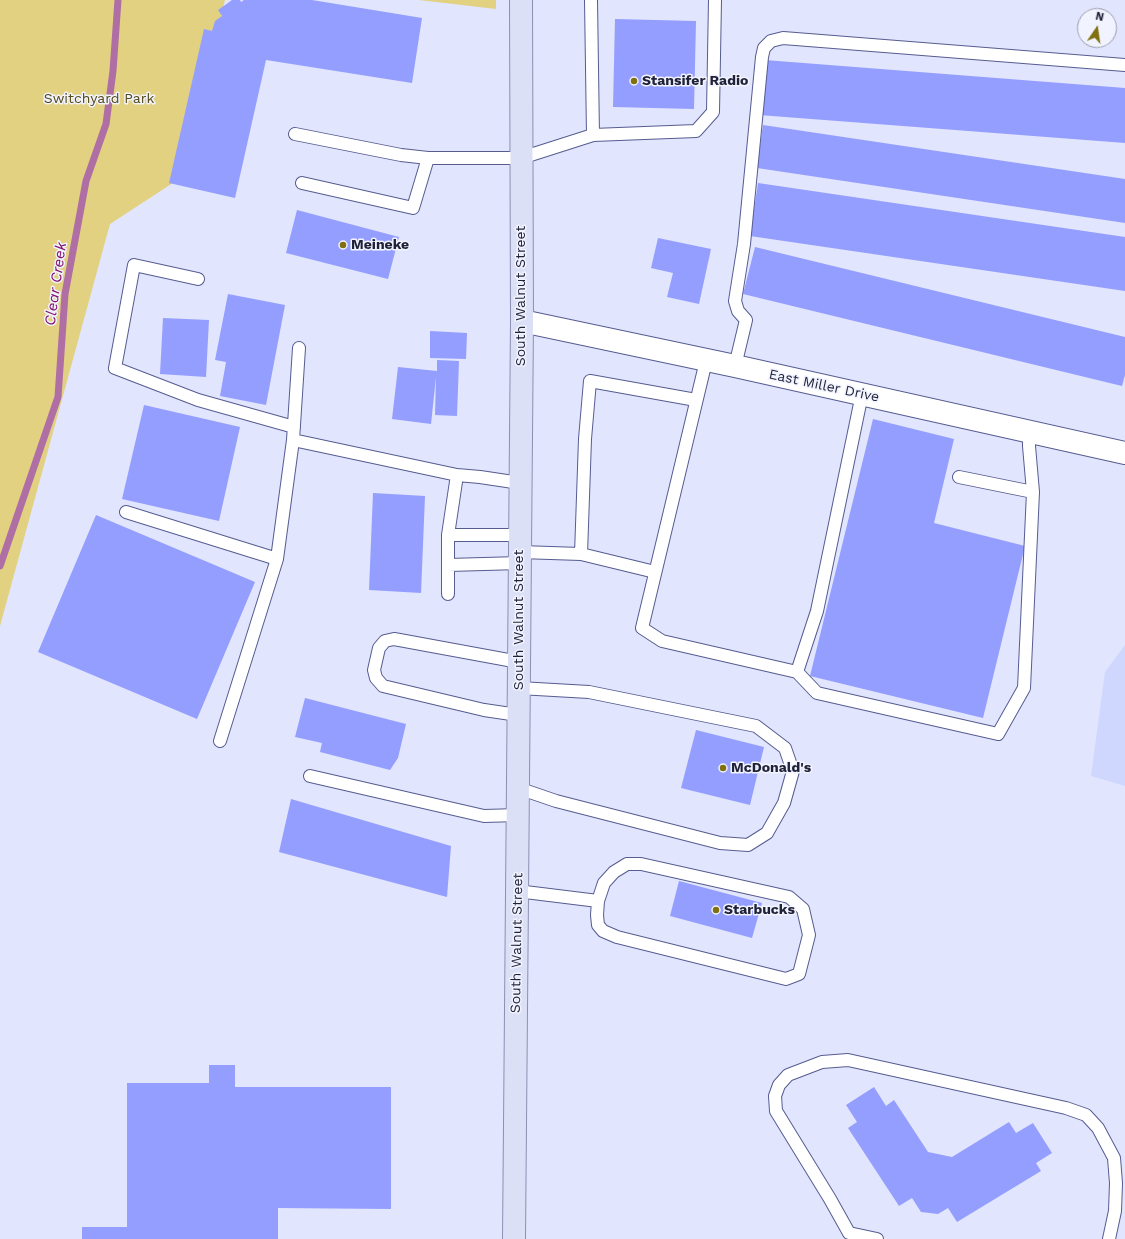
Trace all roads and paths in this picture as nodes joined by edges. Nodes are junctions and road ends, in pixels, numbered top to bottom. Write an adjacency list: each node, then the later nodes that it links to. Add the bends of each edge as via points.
1 (521, 0): 8 (main road, South Walnut Street)
2 (591, 0): 6 (lane)
3 (715, 0): 6 (lane, via 713,112 696,131)
4 (1125, 65): 14 (lane, via 783,38 771,41 764,48 762,57 744,244 735,301 738,311 746,320)
5 (295, 134): 7 (lane)
6 (592, 135): 8 (lane)
7 (428, 158): 8 (lane); 9 (lane, via 413,208)
8 (521, 158): 11 (main road, South Walnut Street)
9 (302, 183)
10 (198, 279): 17 (lane, via 134,265 115,368 198,400)
11 (522, 321): 13 (street, East Miller Drive); 23 (main road, South Walnut Street)
12 (299, 348): 17 (lane)
13 (706, 360): 14 (street, East Miller Drive); 16 (lane)
14 (735, 366): 15 (street, East Miller Drive)
15 (862, 394): 18 (street, East Miller Drive); 34 (lane, via 817,611)
16 (696, 400): 28 (lane, via 590,381); 31 (lane)
17 (294, 427): 19 (lane)
18 (1029, 432): 20 (street, East Miller Drive); 24 (lane)
19 (293, 440): 21 (lane); 29 (lane)
20 (1124, 450)
21 (458, 475): 23 (lane); 26 (lane)
22 (959, 477): 24 (lane)
23 (520, 483): 27 (main road, South Walnut Street)
24 (1033, 492): 34 (lane, via 1024,688 998,734 817,693)
25 (126, 512): 29 (lane)
26 (448, 535): 27 (lane); 30 (lane)
27 (520, 550): 28 (lane); 30 (lane); 33 (main road, South Walnut Street)
28 (581, 554): 31 (lane)
29 (277, 559): 37 (lane)
30 (448, 565): 32 (lane)
31 (655, 572): 34 (lane, via 642,628 662,641)
32 (448, 594)
33 (519, 662): 35 (main road, South Walnut Street); 36 (lane, via 394,639 385,641 379,648 374,670 376,678 383,686 484,710)
34 (797, 672)
35 (519, 688): 36 (main road, South Walnut Street); 39 (lane, via 589,692 756,726 785,748 793,770 784,803 767,833 748,845 720,843 556,801)
36 (518, 715): 39 (main road, South Walnut Street)
37 (220, 741)
38 (310, 776): 40 (lane, via 484,816)
39 (518, 788): 40 (main road, South Walnut Street)
40 (518, 816): 41 (main road, South Walnut Street)
41 (517, 891): 42 (lane); 44 (main road, South Walnut Street)
42 (598, 901): 42 (lane, via 598,926 616,937 786,979 799,974 809,935 803,909 789,897 641,864 627,864 614,872 604,883)
43 (848, 1236): 45 (lane); 46 (lane, via 830,1199 776,1111 775,1096 779,1086 788,1076 822,1062 848,1060 1066,1108 1086,1115 1098,1128 1114,1158 1115,1211)
44 (514, 1239)
45 (877, 1239)
46 (1109, 1239)

